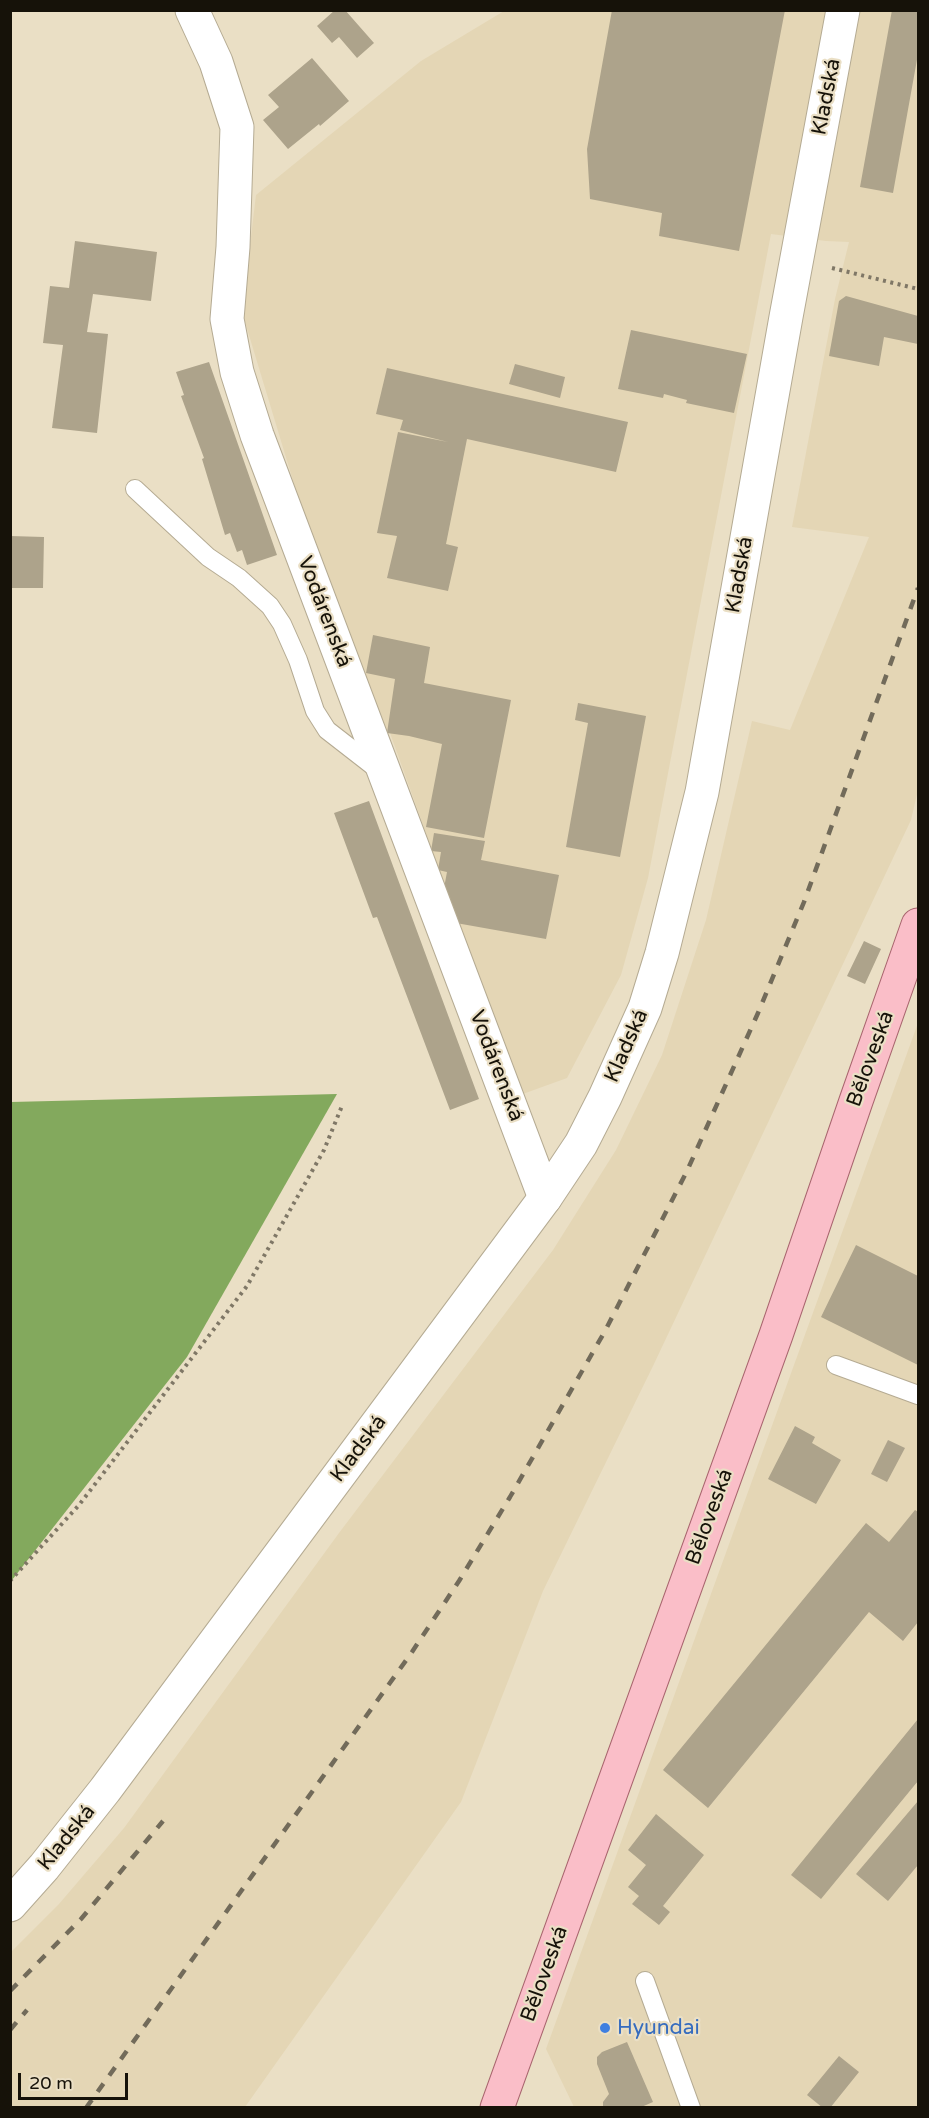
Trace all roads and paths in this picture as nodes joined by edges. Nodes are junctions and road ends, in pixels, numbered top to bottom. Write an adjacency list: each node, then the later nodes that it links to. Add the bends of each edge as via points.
1 (192, 10): 6 (main road, Vodárenská, via 216,62 237,127 234,247 227,319 237,372 257,435)
2 (843, 10): 3 (main road, Kladská)
3 (796, 260): 4 (path); 9 (main road, Kladská, via 702,792 662,953 645,1008 605,1097 581,1144)
4 (918, 289)
5 (135, 489): 6 (lane, via 208,557 270,606 282,624 315,711 327,730)
6 (387, 777): 9 (main road, Vodárenská)
7 (918, 925): 15 (main road, Běloveská, via 776,1335)
8 (342, 1106): 12 (path, via 324,1150 247,1286 79,1505)
9 (545, 1198): 13 (main road, Kladská, via 105,1790)
10 (836, 1365): 11 (lane)
11 (918, 1395)
12 (10, 1581)
13 (10, 1905)
14 (645, 1981): 16 (lane)
15 (497, 2108)
16 (691, 2108)

